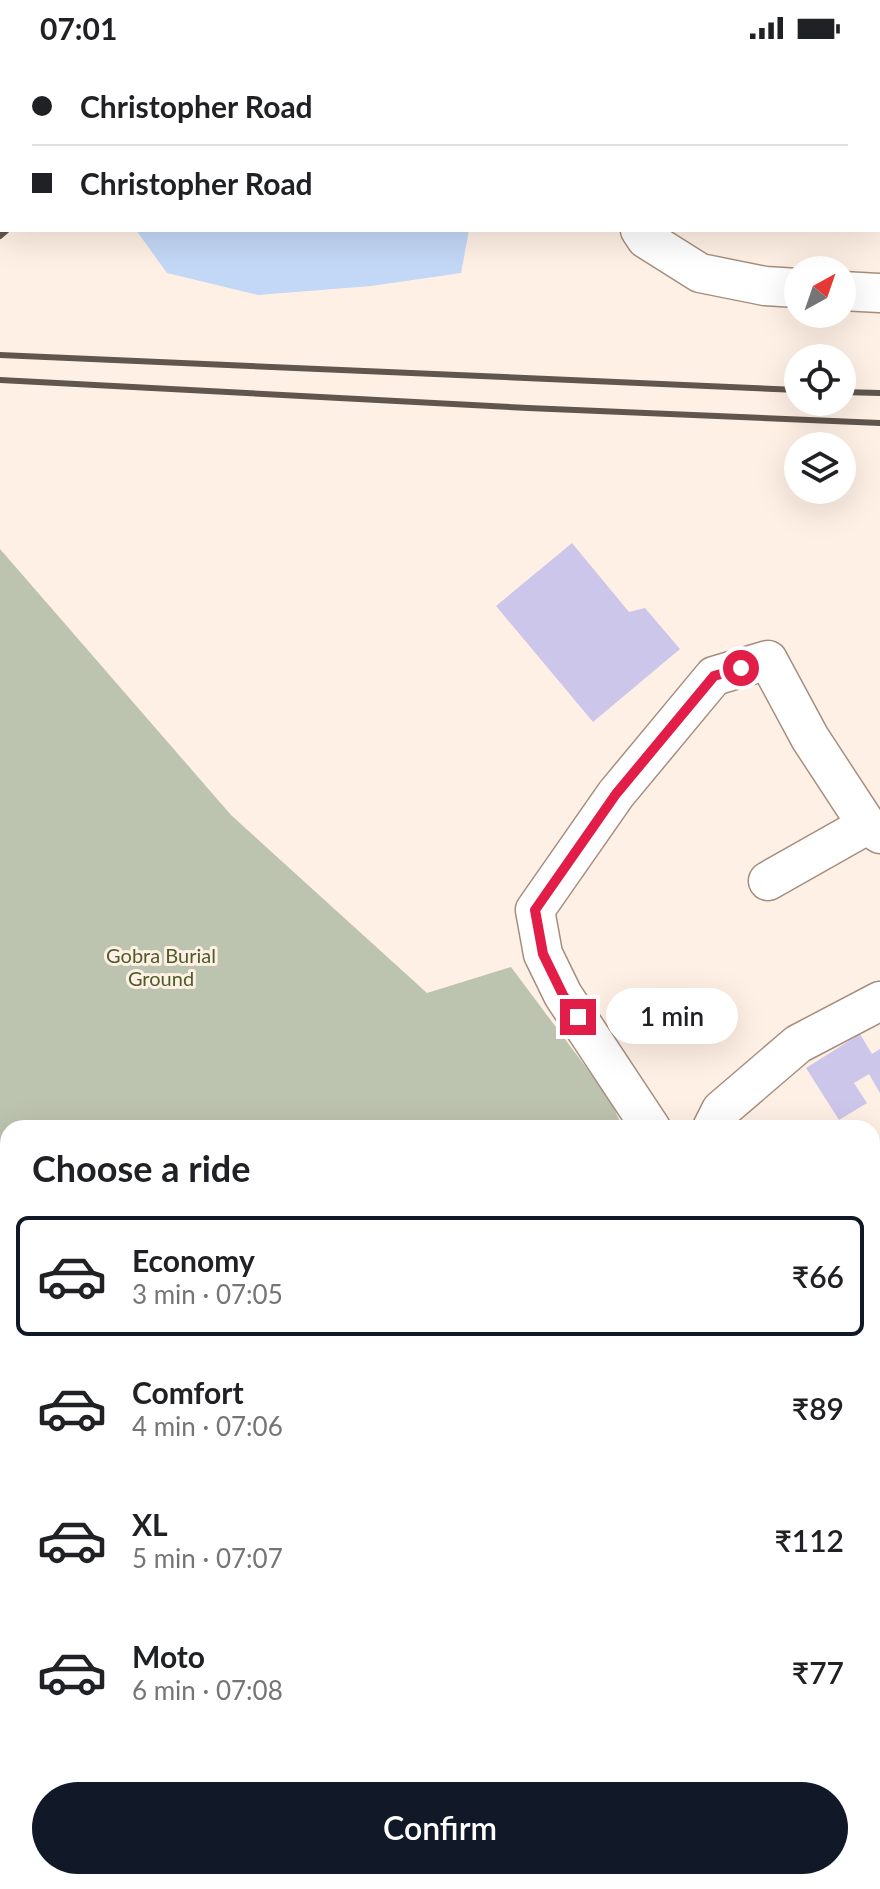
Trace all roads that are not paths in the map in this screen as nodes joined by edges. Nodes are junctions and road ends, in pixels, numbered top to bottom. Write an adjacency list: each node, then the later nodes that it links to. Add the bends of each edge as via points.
1 (641, 232): 2 (street, via 700,273)
2 (784, 287)
3 (856, 292): 4 (street)
4 (880, 293)
5 (874, 830): 6 (street); 8 (street, via 810,738 768,660 714,676 616,794 535,910 543,954 563,995)
6 (768, 881)
7 (880, 1001): 9 (street, via 798,1044)
8 (646, 1120)
9 (716, 1120)

